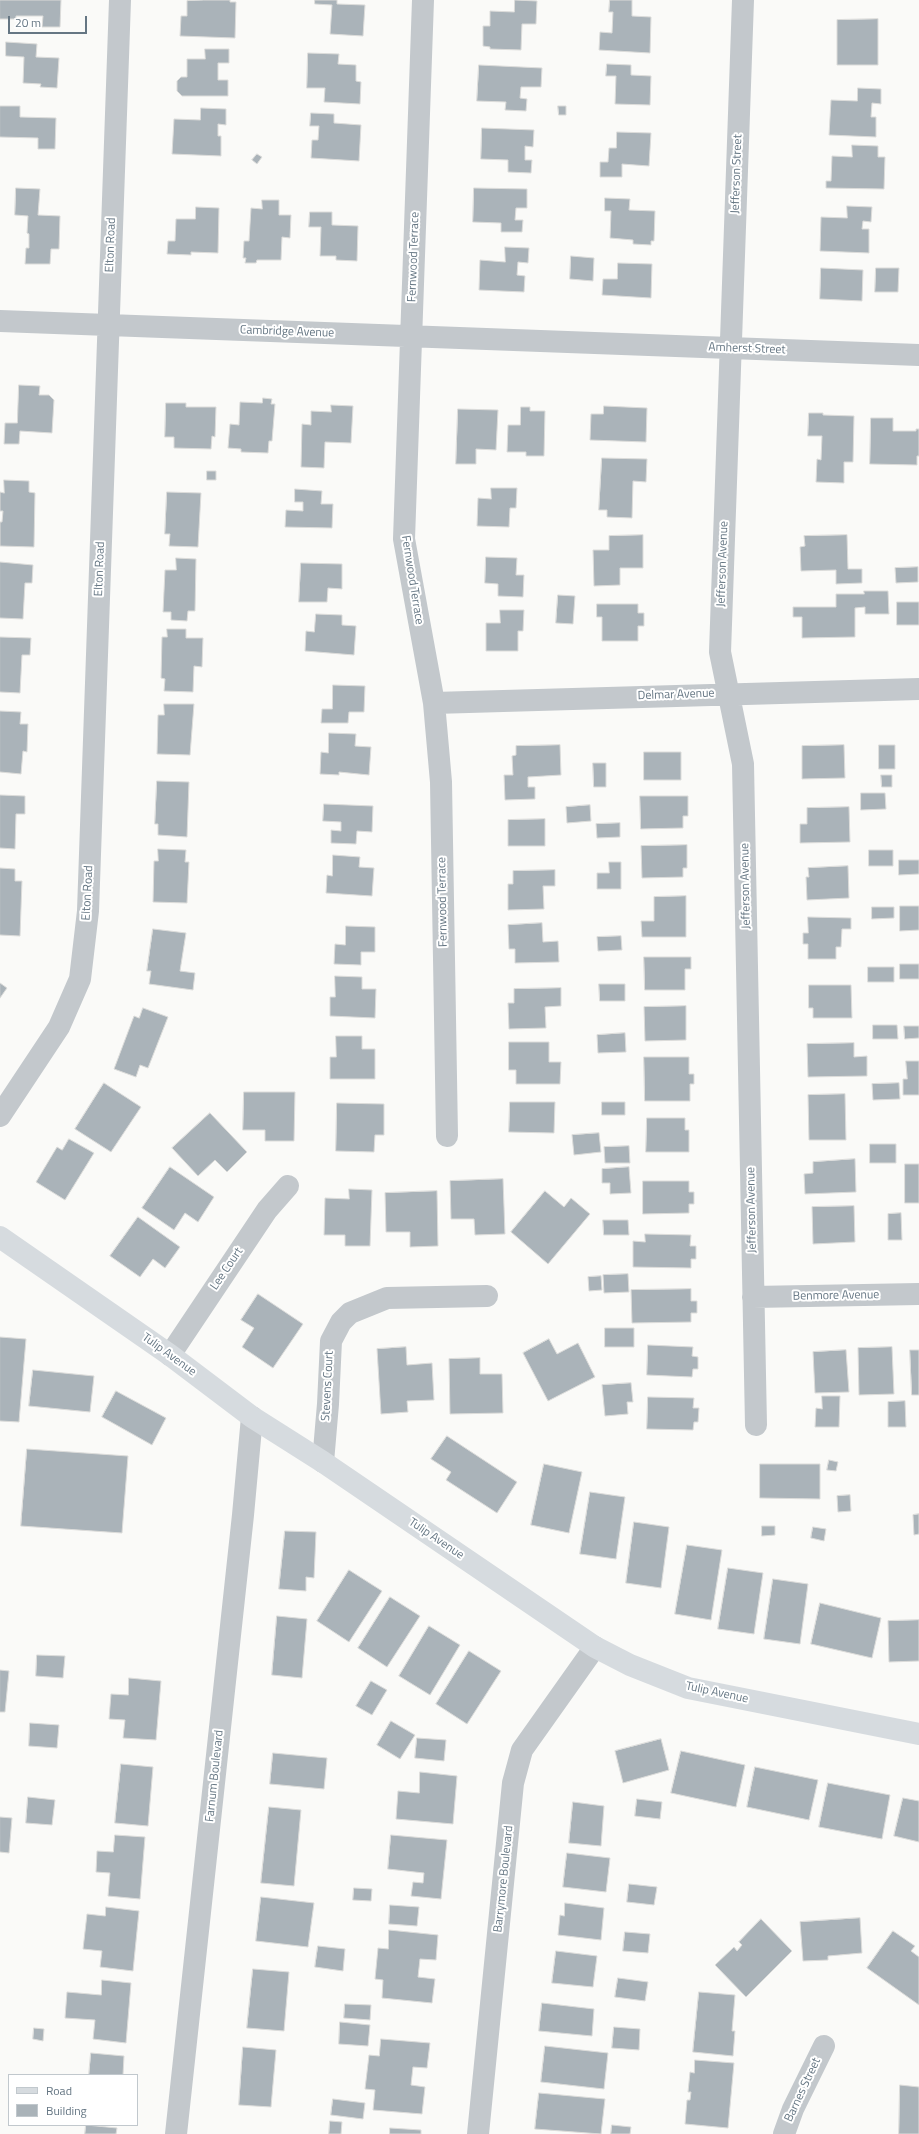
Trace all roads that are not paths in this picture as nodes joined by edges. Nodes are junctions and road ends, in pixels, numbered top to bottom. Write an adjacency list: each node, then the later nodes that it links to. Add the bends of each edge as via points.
1 (120, 0): 5 (street, Elton Road)
2 (423, 0): 6 (street, Fernwood Terrace)
3 (744, 0): 8 (street, Jefferson Street)
4 (0, 321): 5 (street, Cambridge Avenue)
5 (108, 325): 6 (street, Cambridge Avenue); 13 (street, Elton Road, via 88,911 80,979 59,1028)
6 (411, 336): 7 (street, Cambridge Avenue); 12 (street, Fernwood Terrace, via 404,539)
7 (574, 343): 8 (street, Amherst Street)
8 (730, 349): 9 (street, Amherst Street); 11 (street, Jefferson Avenue, via 720,652)
9 (919, 355)
10 (919, 689): 11 (street, Delmar Avenue)
11 (729, 693): 12 (street, Delmar Avenue); 19 (street, Jefferson Avenue, via 743,764)
12 (434, 703): 14 (street, Fernwood Terrace, via 441,782)
13 (0, 1116)
14 (447, 1136)
15 (288, 1186): 20 (street, Lee Court, via 268,1210)
16 (0, 1237): 20 (main road, Tulip Avenue)
17 (919, 1294): 19 (street, Benmore Avenue)
18 (487, 1296): 23 (street, Stevens Court, via 387,1298 350,1313 341,1322 331,1341)
19 (753, 1297): 22 (street, Jefferson Avenue)
20 (170, 1355): 21 (main road, Tulip Avenue)
21 (252, 1417): 23 (main road, Tulip Avenue); 27 (street, Farnum Boulevard)
22 (756, 1425)
23 (323, 1462): 24 (main road, Tulip Avenue)
24 (595, 1647): 25 (main road, Tulip Avenue, via 630,1665 688,1688); 28 (street, Barrymore Boulevard, via 518,1758 513,1783)
25 (919, 1734)
26 (824, 2046): 29 (street, Barnes Street, via 793,2109)
27 (176, 2134)
28 (478, 2134)
29 (784, 2134)

